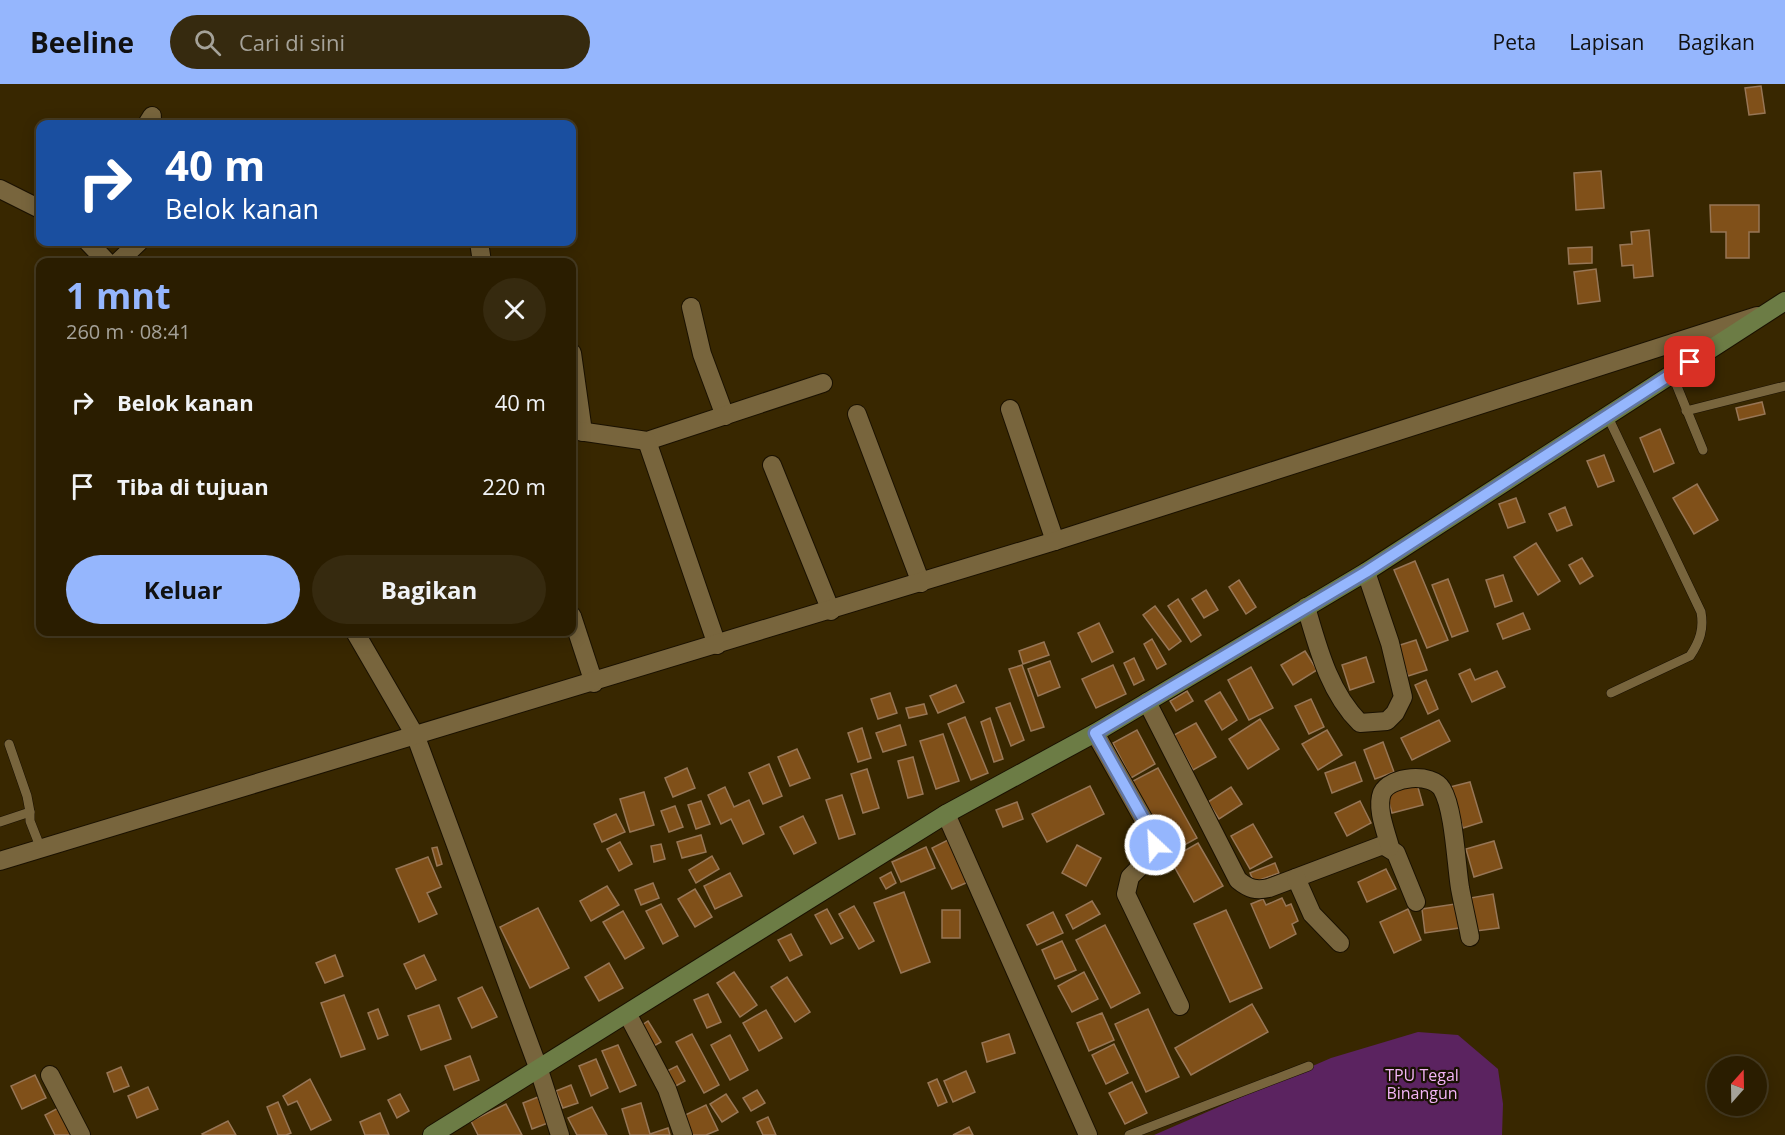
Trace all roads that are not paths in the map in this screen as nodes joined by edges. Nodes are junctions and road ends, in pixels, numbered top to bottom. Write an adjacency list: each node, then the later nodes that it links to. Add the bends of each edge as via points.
1 (0, 189): 2 (street)
2 (36, 207)
3 (92, 246): 5 (street)
4 (135, 246): 6 (street)
5 (103, 258)
6 (122, 258)
7 (1785, 300): 9 (street)
8 (691, 307): 18 (street, via 702,354)
9 (1762, 314): 10 (street); 23 (street)
10 (1672, 374): 14 (lane); 17 (street)
11 (823, 383): 18 (street)
12 (1785, 386): 14 (lane)
13 (1010, 410): 23 (street)
14 (1686, 411): 21 (lane)
15 (857, 414): 25 (street)
16 (576, 415): 19 (street)
17 (1607, 415): 24 (street); 32 (lane, via 1701,612 1704,626 1690,656)
18 (725, 416): 20 (street)
19 (577, 431): 20 (street)
20 (647, 441): 30 (street)
21 (1703, 450)
22 (772, 465): 27 (street)
23 (1055, 541): 25 (street)
24 (1366, 572): 26 (street); 26 (street, via 1403,697 1387,721 1360,723 1338,696 1316,644)
25 (921, 583): 27 (street)
26 (1306, 607): 33 (street)
27 (831, 610): 30 (street)
28 (576, 628): 31 (street)
29 (357, 636): 35 (street)
30 (717, 645): 31 (street)
31 (594, 683): 35 (street)
32 (1611, 693)
33 (1147, 702): 34 (street); 43 (street, via 1238,880 1258,891)
34 (1095, 733): 37 (street); 47 (street, via 1153,836 1154,853 1130,876 1126,894)
35 (416, 736): 40 (street); 50 (street)
36 (9, 744): 38 (lane)
37 (946, 814): 48 (street); 56 (street)
38 (30, 817): 39 (lane); 40 (lane)
39 (0, 822)
40 (40, 846): 42 (street)
41 (1390, 847): 43 (street, via 1383,844); 44 (street); 45 (street, via 1380,806 1386,787 1400,781 1435,781 1443,790 1454,837)
42 (0, 861)
43 (1296, 878): 46 (street, via 1312,914)
44 (1416, 902)
45 (1470, 937)
46 (1340, 943)
47 (1180, 1006)
48 (628, 1015): 50 (street); 55 (street, via 667,1089)
49 (1309, 1066): 57 (lane)
50 (539, 1070): 53 (street); 54 (street)
51 (50, 1075): 52 (street)
52 (81, 1135)
53 (432, 1135)
54 (560, 1135)
55 (683, 1135)
56 (1088, 1135)
57 (1129, 1135)

